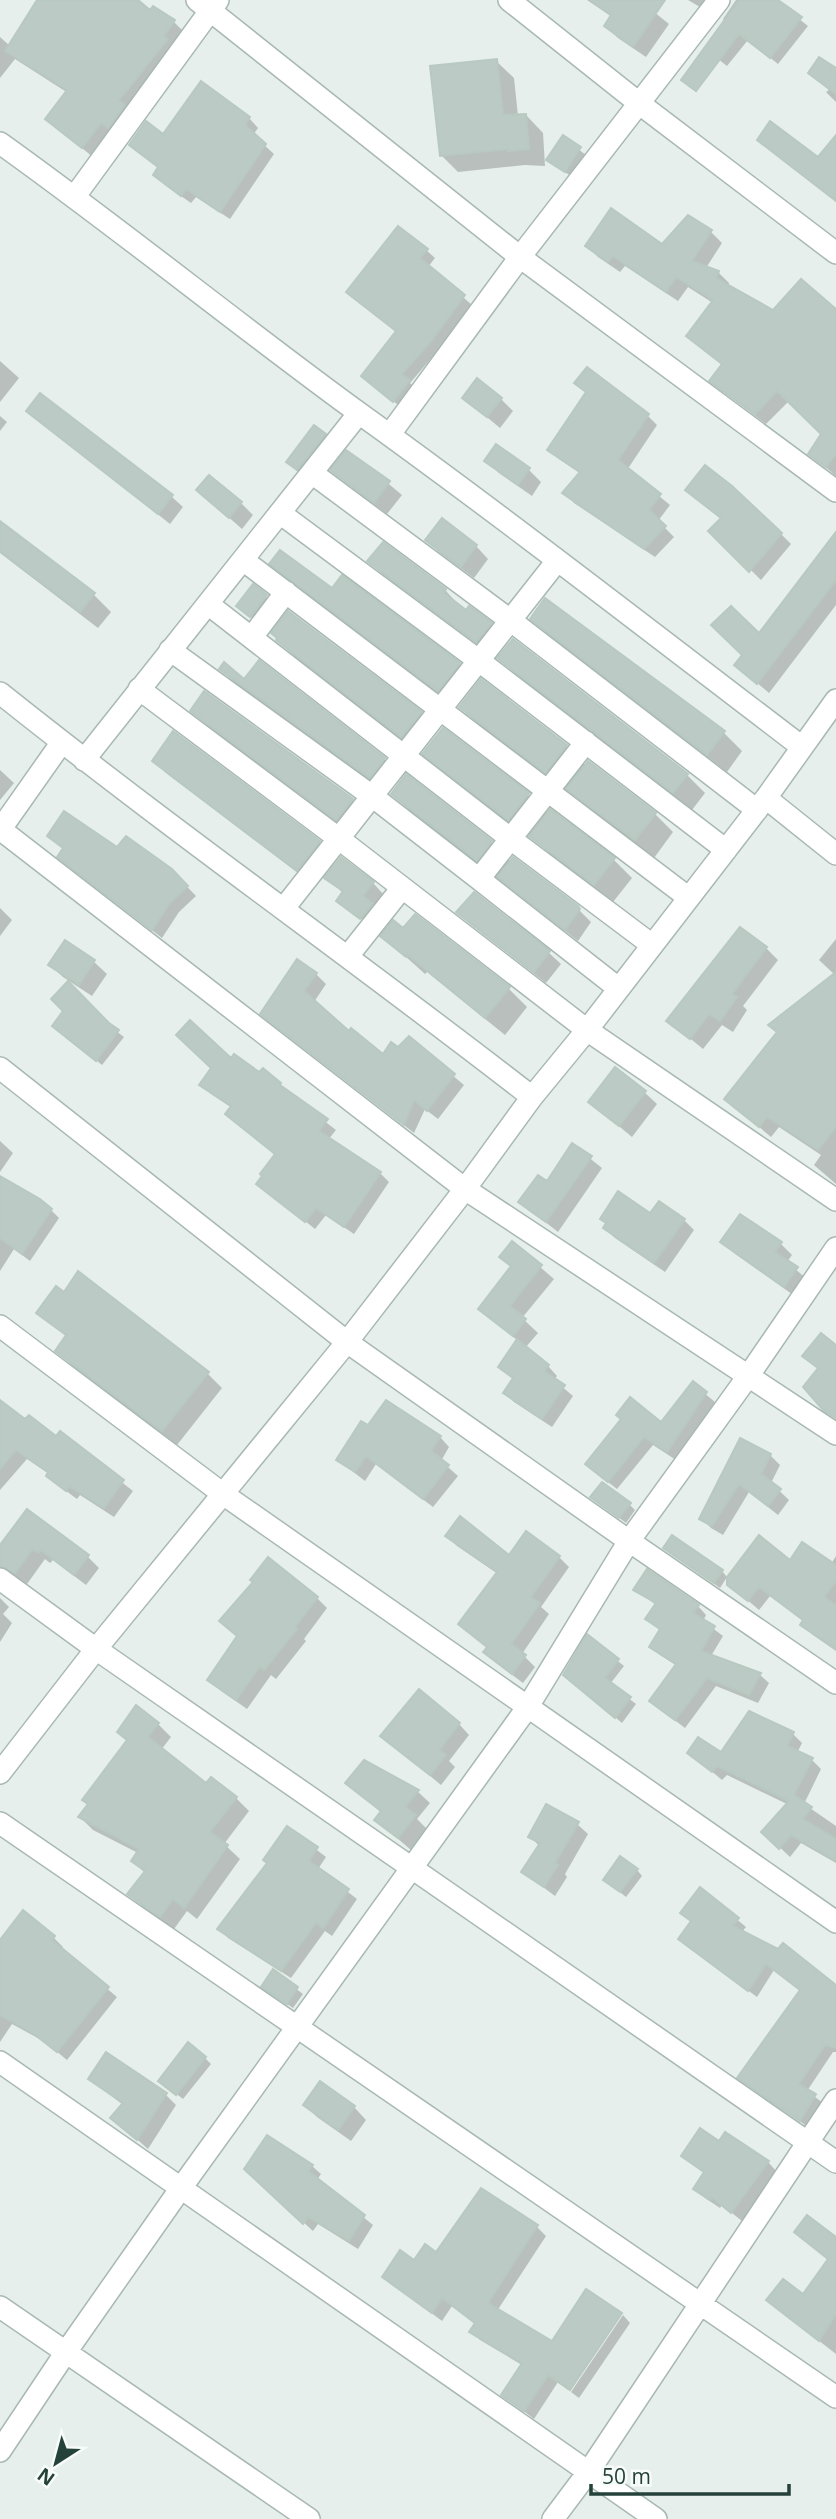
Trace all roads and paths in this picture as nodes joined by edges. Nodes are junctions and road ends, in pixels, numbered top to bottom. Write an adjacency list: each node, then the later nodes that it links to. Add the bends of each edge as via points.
1 (509, 0): 4 (street)
2 (719, 0): 4 (street)
3 (209, 3): 6 (street); 8 (street)
4 (640, 104): 7 (street); 8 (street)
5 (0, 143): 6 (street)
6 (75, 196): 9 (street)
7 (836, 253)
8 (520, 257): 10 (street); 12 (street)
9 (359, 413): 10 (street); 11 (street)
10 (390, 434): 15 (street)
11 (312, 473): 13 (street); 18 (street)
12 (836, 491)
13 (280, 513): 14 (street); 21 (street)
14 (243, 560): 16 (street); 17 (street)
15 (557, 561): 18 (street); 28 (street)
16 (286, 592): 19 (street); 25 (street)
17 (208, 604): 19 (street); 20 (street)
18 (510, 620): 21 (street); 33 (street)
19 (252, 637): 29 (street)
20 (170, 650): 22 (street); 32 (street)
21 (478, 660): 25 (street); 27 (street)
22 (139, 690): 30 (street); 35 (street)
23 (0, 694): 26 (street)
24 (836, 700): 28 (street)
25 (440, 709): 29 (street); 31 (street)
26 (62, 742): 30 (street); 34 (street)
27 (586, 743): 31 (street); 37 (street)
28 (803, 747): 33 (street)
29 (405, 755): 32 (street); 36 (street)
30 (84, 760): 42 (street)
31 (547, 792): 36 (street); 41 (street)
32 (372, 796): 35 (street); 39 (street)
33 (761, 804): 37 (street); 38 (street)
34 (0, 830): 49 (street)
35 (338, 838): 40 (street); 42 (street)
36 (511, 839): 39 (street); 43 (street)
37 (726, 850): 41 (street)
38 (836, 854)
39 (479, 879): 45 (street)
40 (402, 888): 44 (street); 46 (street)
41 (689, 898): 43 (street)
42 (284, 908): 44 (street)
43 (652, 945): 45 (street)
44 (348, 956): 48 (street)
45 (618, 988): 46 (street)
46 (587, 1030): 48 (street); 50 (street)
47 (0, 1068): 53 (street)
48 (532, 1097): 49 (street)
49 (465, 1189): 53 (street); 54 (street)
50 (836, 1200)
51 (836, 1248): 54 (street)
52 (0, 1326): 56 (street)
53 (346, 1342): 56 (street); 57 (street)
54 (749, 1375): 55 (street); 57 (street)
55 (836, 1434)
56 (223, 1494): 59 (street); 61 (street)
57 (629, 1541): 60 (street); 61 (street)
58 (0, 1579): 59 (street)
59 (96, 1649): 62 (street); 64 (street)
60 (836, 1684)
61 (527, 1708): 64 (street); 65 (street)
62 (0, 1773)
63 (0, 1823): 66 (street)
64 (412, 1869): 66 (street); 69 (street)
65 (836, 1922)
66 (297, 2026): 71 (street); 72 (street)
67 (0, 2062): 71 (street)
68 (836, 2100): 69 (street)
69 (806, 2142): 70 (street); 72 (street)
70 (836, 2162)
71 (181, 2188): 74 (street); 77 (street)
72 (701, 2304): 75 (street); 77 (street)
73 (0, 2307): 74 (street)
74 (66, 2352): 76 (street); 78 (street)
75 (836, 2397)
76 (0, 2451)
77 (589, 2471): 79 (street); 80 (street)
78 (309, 2519)
79 (553, 2519)
80 (656, 2519)

